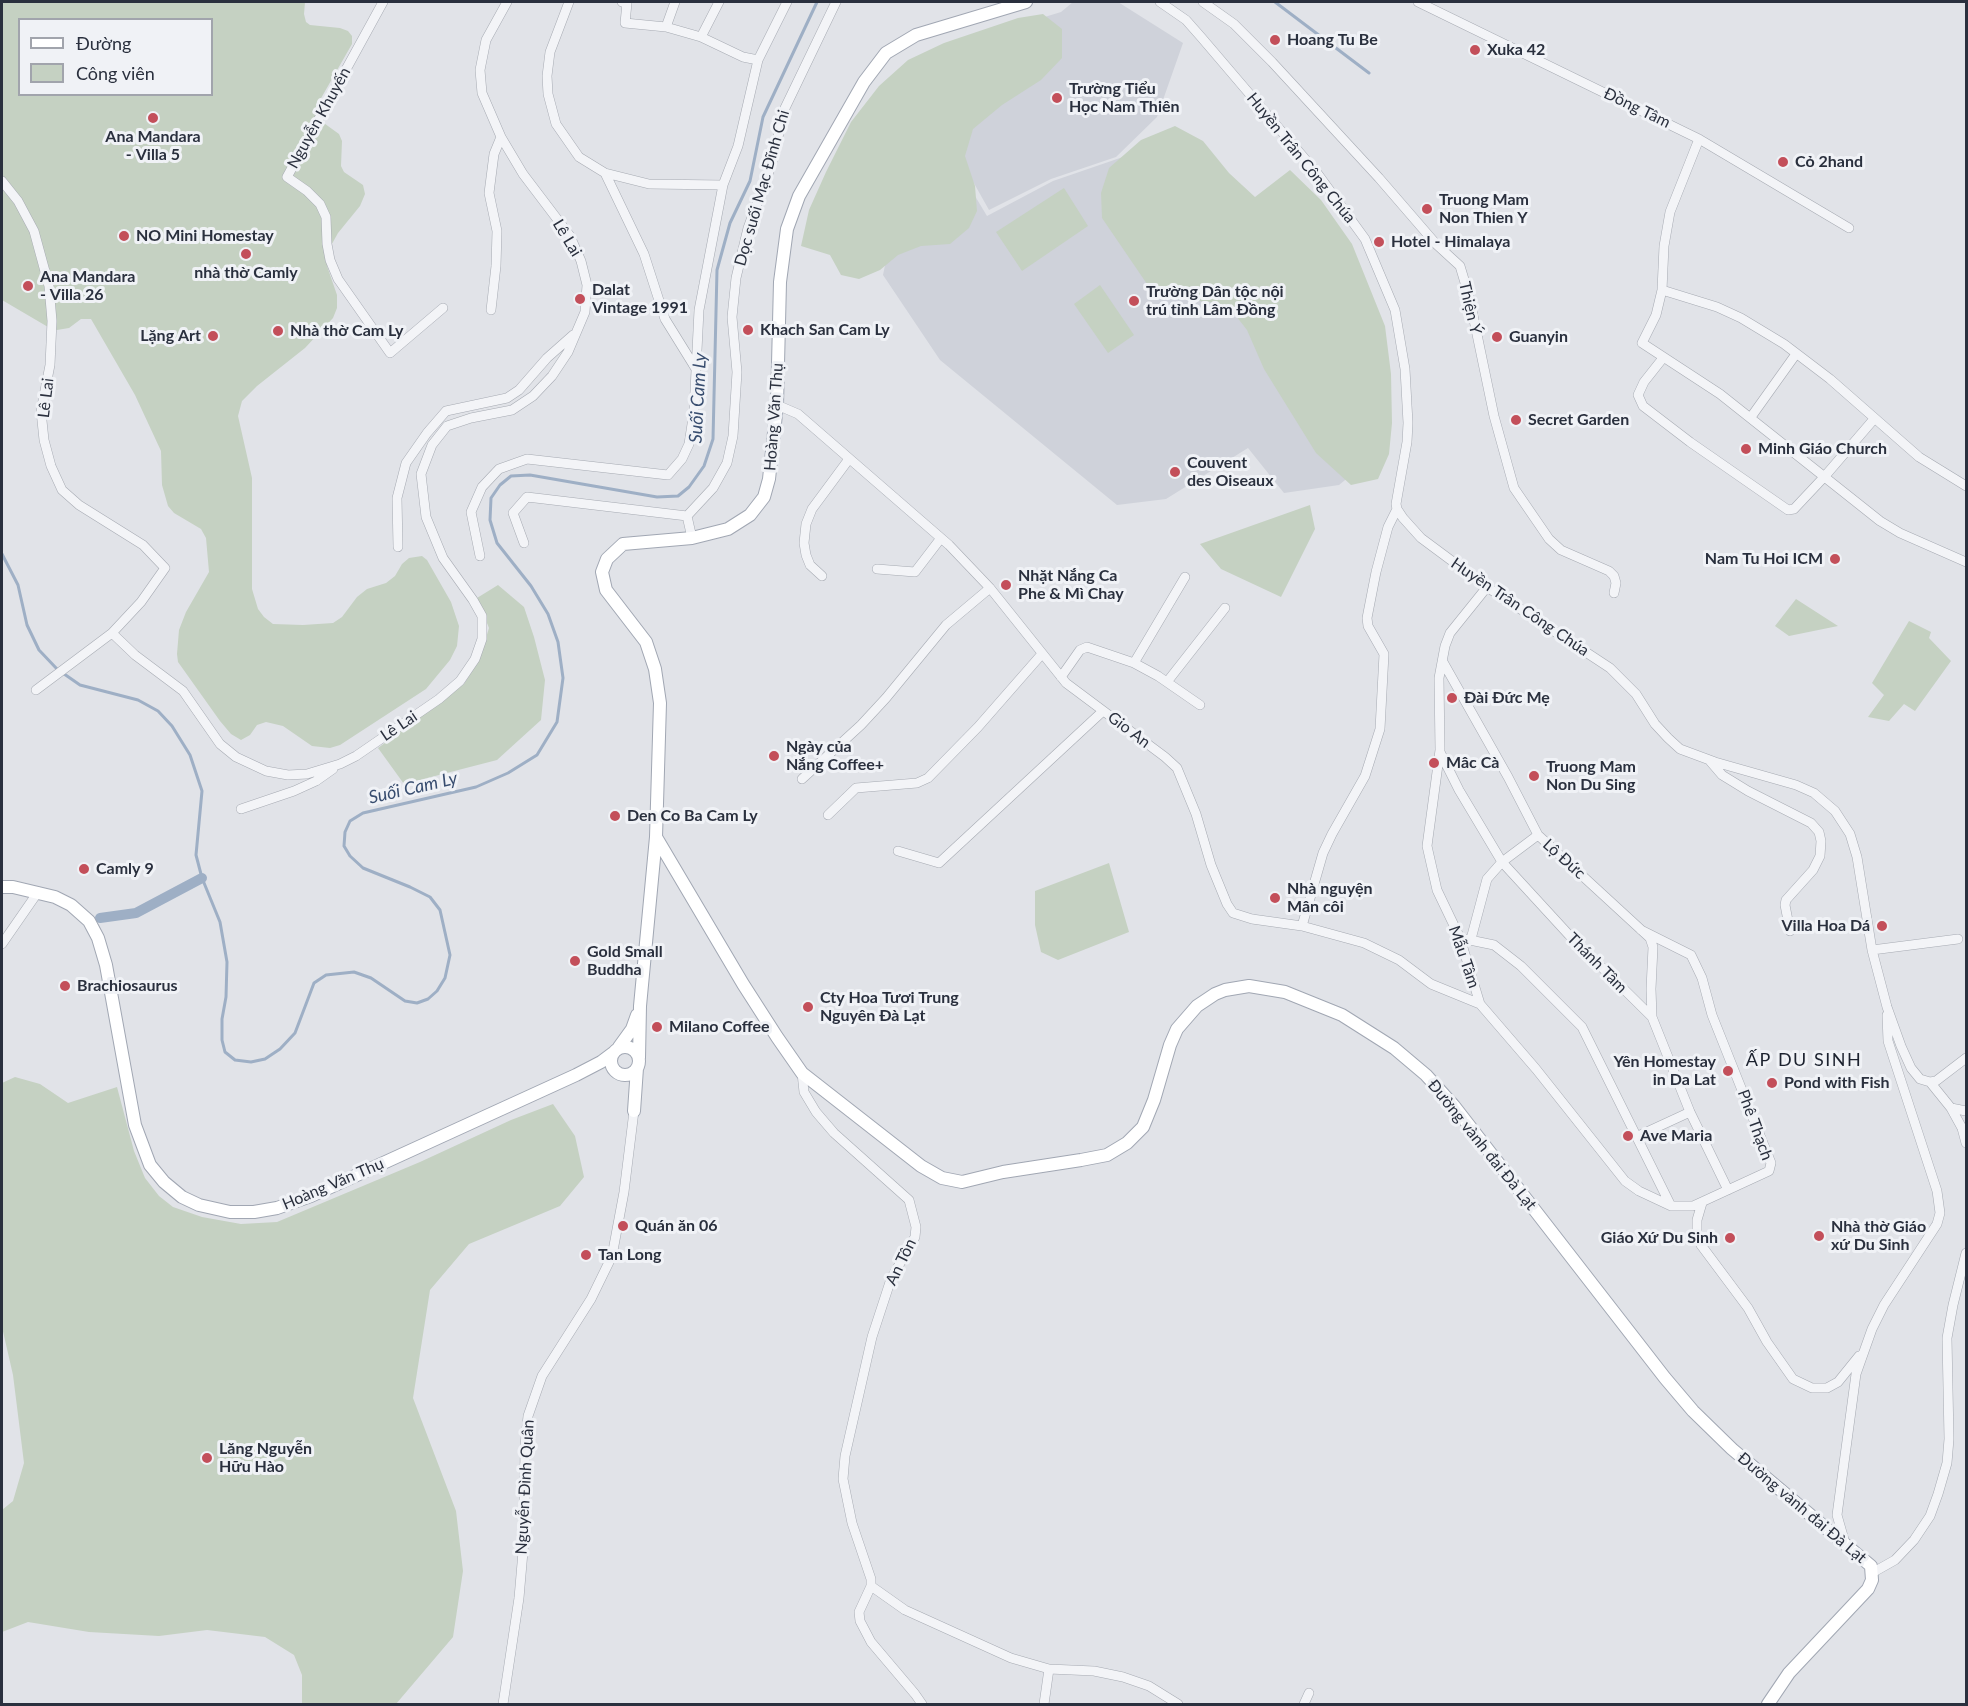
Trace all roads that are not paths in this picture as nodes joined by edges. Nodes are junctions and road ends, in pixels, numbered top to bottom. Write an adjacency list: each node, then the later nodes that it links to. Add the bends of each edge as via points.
1 (383, 2): 23 (street, Nguyễn Khuyến, via 287,177 320,204 338,279 390,353)
2 (507, 2): 16 (street, Lê Lai, via 486,40 480,70 482,93)
3 (569, 2): 18 (street, via 550,52 548,94 556,124 579,157)
4 (622, 2): 13 (street, via 627,3 625,23)
5 (675, 2): 13 (street)
6 (719, 2): 14 (street)
7 (787, 2): 15 (street)
8 (836, 2): 36 (street, Dọc suối Mạc Đĩnh Chi, via 785,108 771,166 743,248 732,317 737,372 733,436 727,463 713,488)
9 (1026, 2): 29 (main road, Hoàng Văn Thụ, via 916,35 886,53 864,81 799,196 787,229 780,282)
10 (1160, 2): 35 (street, Huyền Trân Công Chúa, via 1186,20 1201,37 1317,173 1365,239 1395,310 1405,369 1408,423)
11 (1203, 2): 48 (street, Thiện Ý, via 1234,24 1272,62 1460,266 1514,488 1561,550 1614,576)
12 (1418, 2): 17 (street, Đồng Tâm)
13 (666, 27): 14 (street)
14 (702, 37): 15 (street)
15 (758, 60): 20 (street, via 738,146)
16 (501, 137): 24 (street, via 494,154 489,193 497,231); 25 (street, Lê Lai, via 523,174 570,236 582,261 585,312)
17 (1699, 139): 21 (street, Đồng Tâm); 22 (street, via 1670,212)
18 (605, 173): 20 (street, via 649,184); 28 (street, via 644,254 665,319)
19 (2, 181): 50 (street, Lê Lai, via 34,231 49,286 50,365 40,411 51,466 62,490 143,545 165,568)
20 (723, 185): 28 (street, via 699,310)
21 (1849, 228)
22 (1662, 290): 26 (street, via 1718,307); 27 (street, via 1656,315 1642,343)
23 (443, 308)
24 (491, 310)
25 (577, 331): 40 (street, via 507,398 446,411 406,463 397,498); 61 (street, Lê Lai, via 552,376 533,396 512,410 447,426 432,445 421,474 426,517 443,558 482,616 482,639 475,659 460,681)
26 (1796, 354): 30 (street); 31 (street)
27 (1663, 357): 30 (street); 33 (street, via 1638,395 1643,406 1690,442 1788,510)
28 (696, 369): 41 (street, via 689,444 668,475 527,459 499,469 482,487 471,512)
29 (777, 405): 32 (street, Gio An, via 798,414); 37 (main road, Hoàng Văn Thụ, via 770,479 764,497 750,514 728,529)
30 (1751, 417): 33 (street)
31 (1874, 419): 33 (street); 34 (street, via 1919,457)
32 (849, 459): 38 (street, Gio An); 44 (street, via 812,509 806,524 806,555)
33 (1825, 476): 42 (street, via 1893,529)
34 (1966, 486)
35 (1397, 509): 46 (street, Huyền Trân Công Chúa, via 1421,538); 71 (street, via 1388,527 1367,618 1384,654 1380,729 1365,776 1323,854)
36 (687, 516): 37 (street); 39 (street, via 527,497 513,513)
37 (692, 538): 66 (main road, Hoàng Văn Thụ, via 623,544 607,559 602,572 606,590 646,642 655,669 660,703)
38 (941, 538): 43 (street, via 915,572); 47 (street, Gio An)
39 (524, 543)
40 (398, 547)
41 (480, 556)
42 (1966, 562)
43 (877, 569)
44 (822, 576)
45 (1185, 577): 53 (street)
46 (1487, 587): 52 (street, Mẫu Tâm, via 1450,633); 60 (street, Huyền Trân Công Chúa, via 1610,668 1636,694 1668,738 1680,749)
47 (990, 588): 51 (street, Gio An); 62 (street, via 946,625 880,705)
48 (1614, 593)
49 (1225, 608): 55 (street)
50 (112, 633): 56 (street); 61 (street, Lê Lai, via 183,691 220,744 236,757 266,771 288,775)
51 (1041, 655): 54 (street, Gio An); 64 (street, via 928,778 918,783 856,788)
52 (1443, 662): 59 (street, Mẫu Tâm, via 1439,678); 65 (street, Lộ Đức)
53 (1134, 663): 54 (street, via 1087,646); 55 (street)
54 (1061, 677): 58 (street, Gio An)
55 (1167, 682): 57 (street)
56 (36, 690)
57 (1200, 705)
58 (1103, 711): 67 (street, via 939,863); 71 (street, Gio An, via 1177,768 1211,865 1233,913)
59 (1440, 750): 68 (street, Thánh Tâm); 74 (street, Mẫu Tâm, via 1427,846 1437,890)
60 (1708, 759): 73 (street, via 1722,775 1811,822 1819,832 1820,856 1813,870 1786,900); 78 (street, Huyền Trân Công Chúa, via 1814,792 1835,811 1850,834 1857,857)
61 (340, 764): 63 (street, via 309,784)
62 (802, 779)
63 (241, 809)
64 (828, 815)
65 (1538, 835): 68 (street); 72 (street, Lộ Đức)
66 (656, 837): 80 (main road, Hoàng Văn Thụ); 87 (main road, An Tôn)
67 (898, 851)
68 (1502, 862): 75 (street, via 1487,879); 82 (street, Thánh Tâm)
69 (2, 887): 70 (main road, Hoàng Văn Thụ)
70 (38, 892): 77 (street); 88 (main road, Hoàng Văn Thụ, via 71,905 89,921 98,938 135,1125 146,1155 164,1182 199,1205 230,1212 277,1208)
71 (1302, 926): 79 (street, Gio An, via 1364,943 1399,960 1431,984)
72 (1641, 930): 82 (street, Lộ Đức, via 1653,947); 96 (street, Phê Thạch, via 1691,955 1771,1163 1769,1172)
73 (1790, 931)
74 (1460, 938): 75 (street); 79 (street, Mẫu Tâm)
75 (1471, 939): 94 (street, via 1494,945 1521,966 1582,1027)
76 (1958, 939): 78 (street)
77 (2, 944)
78 (1872, 950): 81 (street, Huyền Trân Công Chúa)
79 (1480, 1004): 98 (street, Mẫu Tâm, via 1625,1181)
80 (640, 1006): 83 (main road, Hoàng Văn Thụ, via 632,1029); 85 (main road, Hoàng Văn Thụ)
81 (1887, 1007): 89 (street, Huyền Trân Công Chúa, via 1911,1068 1920,1079); 100 (street, via 1888,1041 1920,1133 1940,1214 1884,1305)
82 (1652, 1017): 93 (street, Thánh Tâm)
83 (616, 1050): 85 (main road, via 630,1047 635,1050); 86 (main road, via 611,1063); 88 (main road, Hoàng Văn Thụ)
84 (1966, 1058): 89 (street)
85 (638, 1063): 86 (main road, via 630,1074); 91 (main road, Hoàng Văn Thụ)
86 (618, 1073): 88 (main road, Hoàng Văn Thụ, via 602,1070); 91 (main road, via 629,1088)
87 (802, 1073): 101 (main road, Đường vành đai Đà Lạt, via 921,1166 942,1178 962,1182 1107,1155 1127,1143 1147,1118 1177,1029 1197,1006 1215,994 1237,987 1262,987 1323,1006 1377,1036 1433,1082 1693,1411); 103 (street, An Tôn, via 804,1092 816,1112 909,1200 916,1227 915,1237 891,1279 872,1337 845,1456 844,1491)
88 (576, 1075)
89 (1930, 1082): 90 (street, Huyền Trân Công Chúa)
90 (1950, 1108): 92 (street); 95 (street, Huyền Trân Công Chúa)
91 (634, 1111): 106 (street, Nguyễn Đình Quân, via 612,1256 591,1299 542,1376 528,1416 524,1540)
92 (1966, 1111)
93 (1690, 1112): 94 (street); 96 (street, Thánh Tâm)
94 (1638, 1136): 98 (street)
95 (1966, 1143)
96 (1728, 1190): 97 (street)
97 (1702, 1203): 98 (street); 100 (street, via 1697,1220 1701,1245 1748,1308 1793,1379 1812,1388 1827,1388 1838,1382)
98 (1671, 1206)
99 (1966, 1253): 102 (street, via 1947,1338 1949,1439 1938,1494 1930,1516 1914,1540 1895,1560)
100 (1864, 1350): 101 (street, via 1856,1374 1840,1482 1837,1515)
101 (1845, 1544): 102 (main road, Đường vành đai Đà Lạt, via 1866,1561)
102 (1872, 1573): 111 (main road, via 1868,1589 1789,1673)
103 (871, 1586): 104 (street, via 905,1610 1011,1658); 107 (street, via 860,1612 864,1630)
104 (1049, 1669): 108 (street); 109 (street, via 1123,1677 1149,1686)
105 (1309, 1693): 110 (street)
106 (503, 1704)
107 (922, 1704)
108 (1044, 1704)
109 (1178, 1704)
110 (1304, 1704)
111 (1768, 1704)

